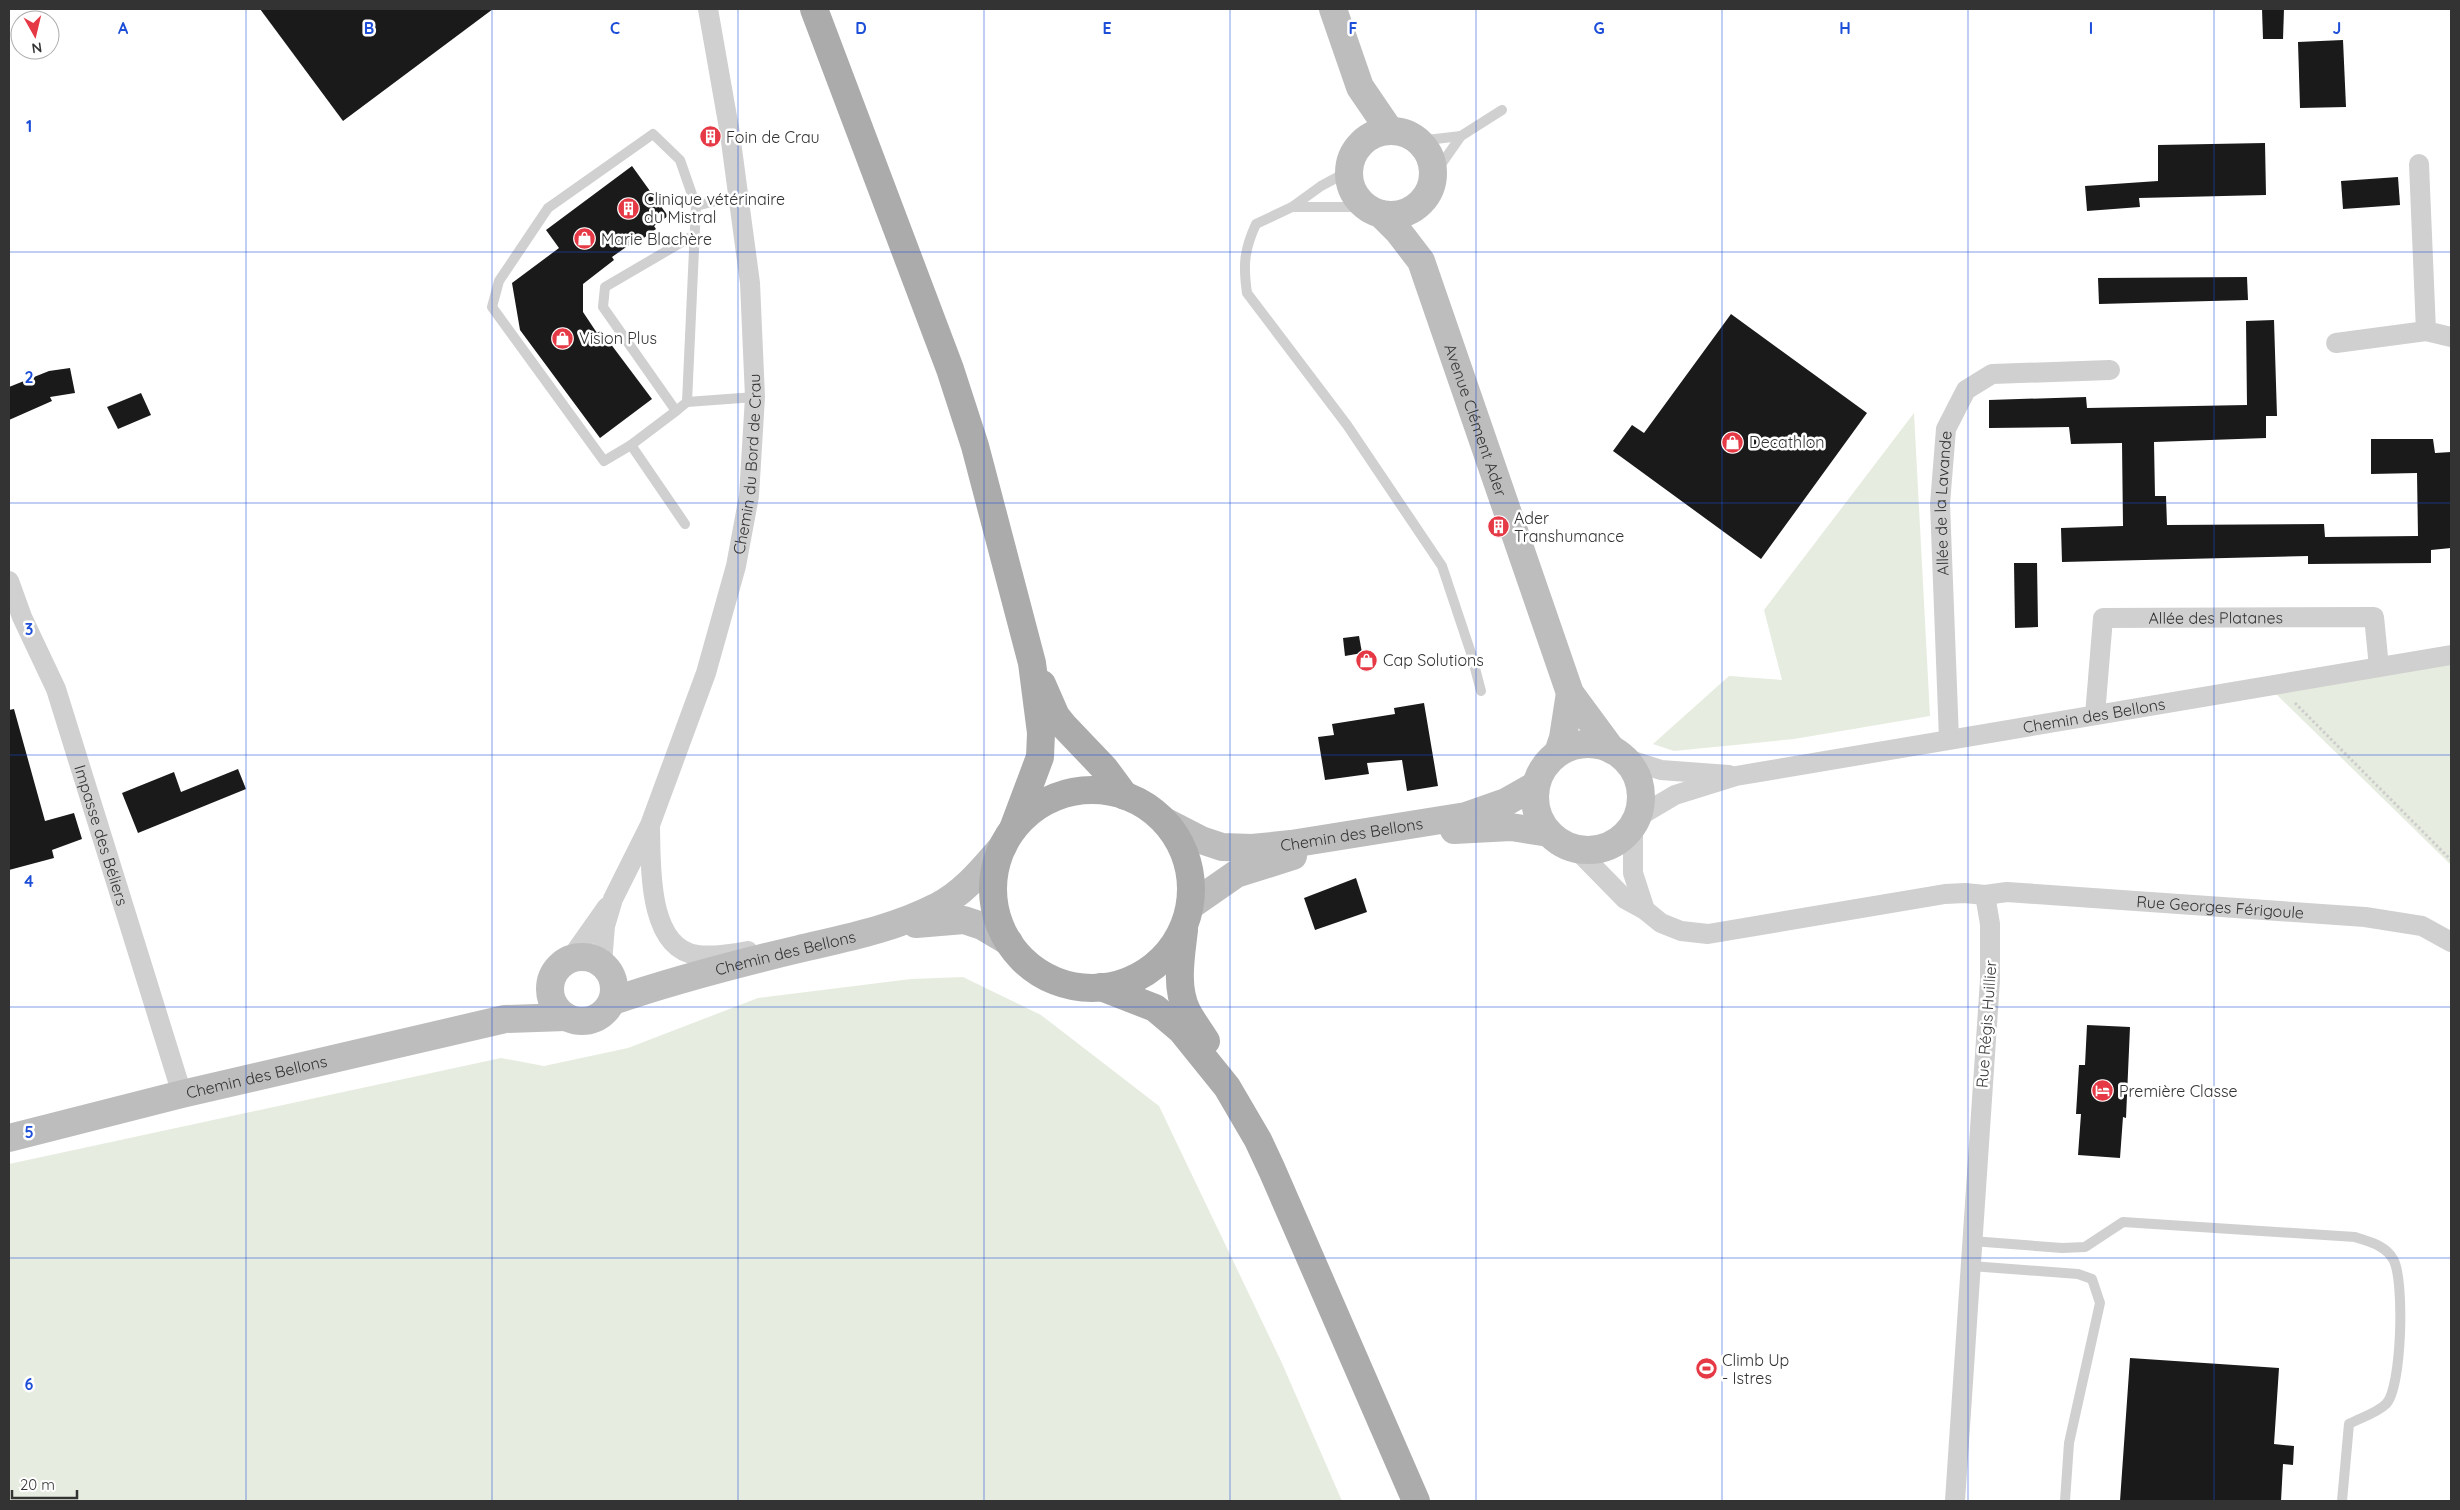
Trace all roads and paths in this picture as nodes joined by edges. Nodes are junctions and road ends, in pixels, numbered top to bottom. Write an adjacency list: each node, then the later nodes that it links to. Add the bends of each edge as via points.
1 (708, 9): 13 (street, Chemin du Bord de Crau)
2 (814, 9): 30 (main road, via 950,369 975,446)
3 (1333, 9): 4 (street)
4 (1360, 87): 6 (street); 9 (street)
5 (1502, 110): 7 (lane)
6 (1390, 131): 8 (street); 9 (street, via 1379,133)
7 (1461, 136): 8 (lane); 12 (lane)
8 (1418, 141): 12 (street, via 1432,163)
9 (1360, 145): 11 (street)
10 (2419, 164): 19 (street)
11 (1349, 171): 15 (lane); 16 (street, via 1357,198)
12 (1430, 186): 16 (street, via 1418,205 1407,212 1394,215); 18 (street, Avenue Clément Ader, via 1422,231)
13 (739, 195): 14 (lane); 23 (street, Chemin du Bord de Crau, via 750,283)
14 (696, 206): 17 (lane); 26 (lane, via 680,160 653,134 548,208 499,281 492,307 604,461)
15 (1292, 207): 16 (lane); 33 (lane, via 1256,224 1247,243 1243,268 1247,293 1346,425 1442,566)
16 (1374, 211): 18 (street, Avenue Clément Ader, via 1398,231)
17 (694, 235): 24 (lane); 25 (lane, via 604,287 603,307)
18 (1421, 261): 34 (street, Avenue Clément Ader)
19 (2426, 331): 20 (street); 21 (street)
20 (2451, 337)
21 (2336, 343)
22 (2110, 370): 36 (street, Allée de la Lavande, via 1992,374 1966,390 1946,430 1940,504)
23 (755, 397): 24 (lane); 44 (street, Chemin du Bord de Crau, via 749,496 736,566 706,673)
24 (687, 402): 25 (lane)
25 (676, 411): 26 (lane)
26 (631, 445): 27 (lane)
27 (685, 524)
28 (9, 581): 66 (street, Impasse des Béliers, via 22,617 56,688)
29 (2451, 655): 31 (street, Chemin des Bellons)
30 (1032, 662): 41 (main road, via 1056,716); 46 (main road, via 1041,734 1040,756)
31 (2378, 667): 32 (street, Chemin des Bellons); 35 (street, Allée des Platanes, via 2374,617 2104,618)
32 (2277, 684): 35 (street, Chemin des Bellons); 48 (path)
33 (1481, 691)
34 (1570, 693): 37 (street, Avenue Clément Ader); 38 (street, Avenue Clément Ader, via 1600,736)
35 (2095, 715): 36 (street, Chemin des Bellons)
36 (1948, 739): 39 (street, Chemin des Bellons)
37 (1558, 753): 38 (street, via 1585,744); 40 (street, via 1548,762)
38 (1618, 754): 39 (street, Chemin des Bellons, via 1661,770); 42 (street, via 1639,780 1641,794)
39 (1736, 776): 42 (street, Chemin des Bellons, via 1675,795)
40 (1536, 785): 43 (street, Chemin des Bellons, via 1506,802 1466,816 1252,848 1222,846 1201,840); 45 (street, via 1535,802)
41 (1126, 796): 43 (main road, via 1147,806); 46 (main road, via 1101,790 1052,798 1031,811)
42 (1635, 821): 47 (street, via 1622,838 1608,846 1592,850); 51 (street, via 1633,873)
43 (1166, 822): 52 (main road, via 1181,844 1188,864 1192,886)
44 (650, 824): 50 (street, Chemin du Bord de Crau); 56 (street, via 654,898 670,941 696,955 731,954 766,947)
45 (1549, 833): 47 (street, via 1561,843); 52 (street, Chemin des Bellons, via 1510,827 1444,830 1290,857 1236,874)
46 (1008, 837): 53 (street, Chemin des Bellons, via 978,874 951,897); 54 (main road, via 996,865 994,891 1000,924)
47 (1576, 848): 51 (street, via 1624,899)
48 (2451, 860)
49 (1985, 895): 51 (street, via 1945,894 1708,934 1671,928); 55 (street, Rue Georges Férigoule, via 2007,892 2365,917 2422,926); 68 (street, Rue Régis Huillier, via 1990,924 1990,980)
50 (613, 899): 57 (street); 58 (street, via 604,926)
51 (1645, 910)
52 (1187, 915): 60 (main road, via 1172,948 1152,968 1128,981); 65 (main road, via 1180,965 1182,998 1214,1054)
53 (897, 924): 54 (street, Chemin des Bellons, via 964,920 982,926); 56 (street, Chemin des Bellons)
54 (1009, 942): 60 (main road, via 1026,962 1048,977 1074,986)
55 (2451, 942)
56 (797, 949): 59 (street, Chemin des Bellons)
57 (571, 958): 58 (street, via 593,958); 61 (street, via 556,970)
58 (606, 967): 59 (street, Chemin des Bellons); 62 (street, via 615,986)
59 (673, 980): 62 (street, Chemin des Bellons)
60 (1101, 987): 65 (main road, via 1137,1000 1167,1016)
61 (550, 988): 63 (street, via 554,1005); 64 (street, Chemin des Bellons)
62 (613, 1001): 63 (street, via 607,1010 588,1021)
63 (566, 1017): 64 (street, Chemin des Bellons)
64 (505, 1020): 66 (street, Chemin des Bellons)
65 (1227, 1087): 70 (main road, via 1272,1170)
66 (182, 1094): 67 (street, Chemin des Bellons)
67 (9, 1138)
68 (1972, 1241): 69 (street, Rue Régis Huillier); 73 (lane, via 2085,1247 2123,1222 2355,1237 2383,1248 2394,1260 2400,1283 2399,1350 2394,1384 2386,1404 2349,1424)
69 (1971, 1266): 71 (street, Rue Régis Huillier); 72 (lane, via 2078,1274 2092,1280 2100,1303 2069,1443)
70 (1416, 1501)
71 (1955, 1501)
72 (2065, 1501)
73 (2342, 1501)

